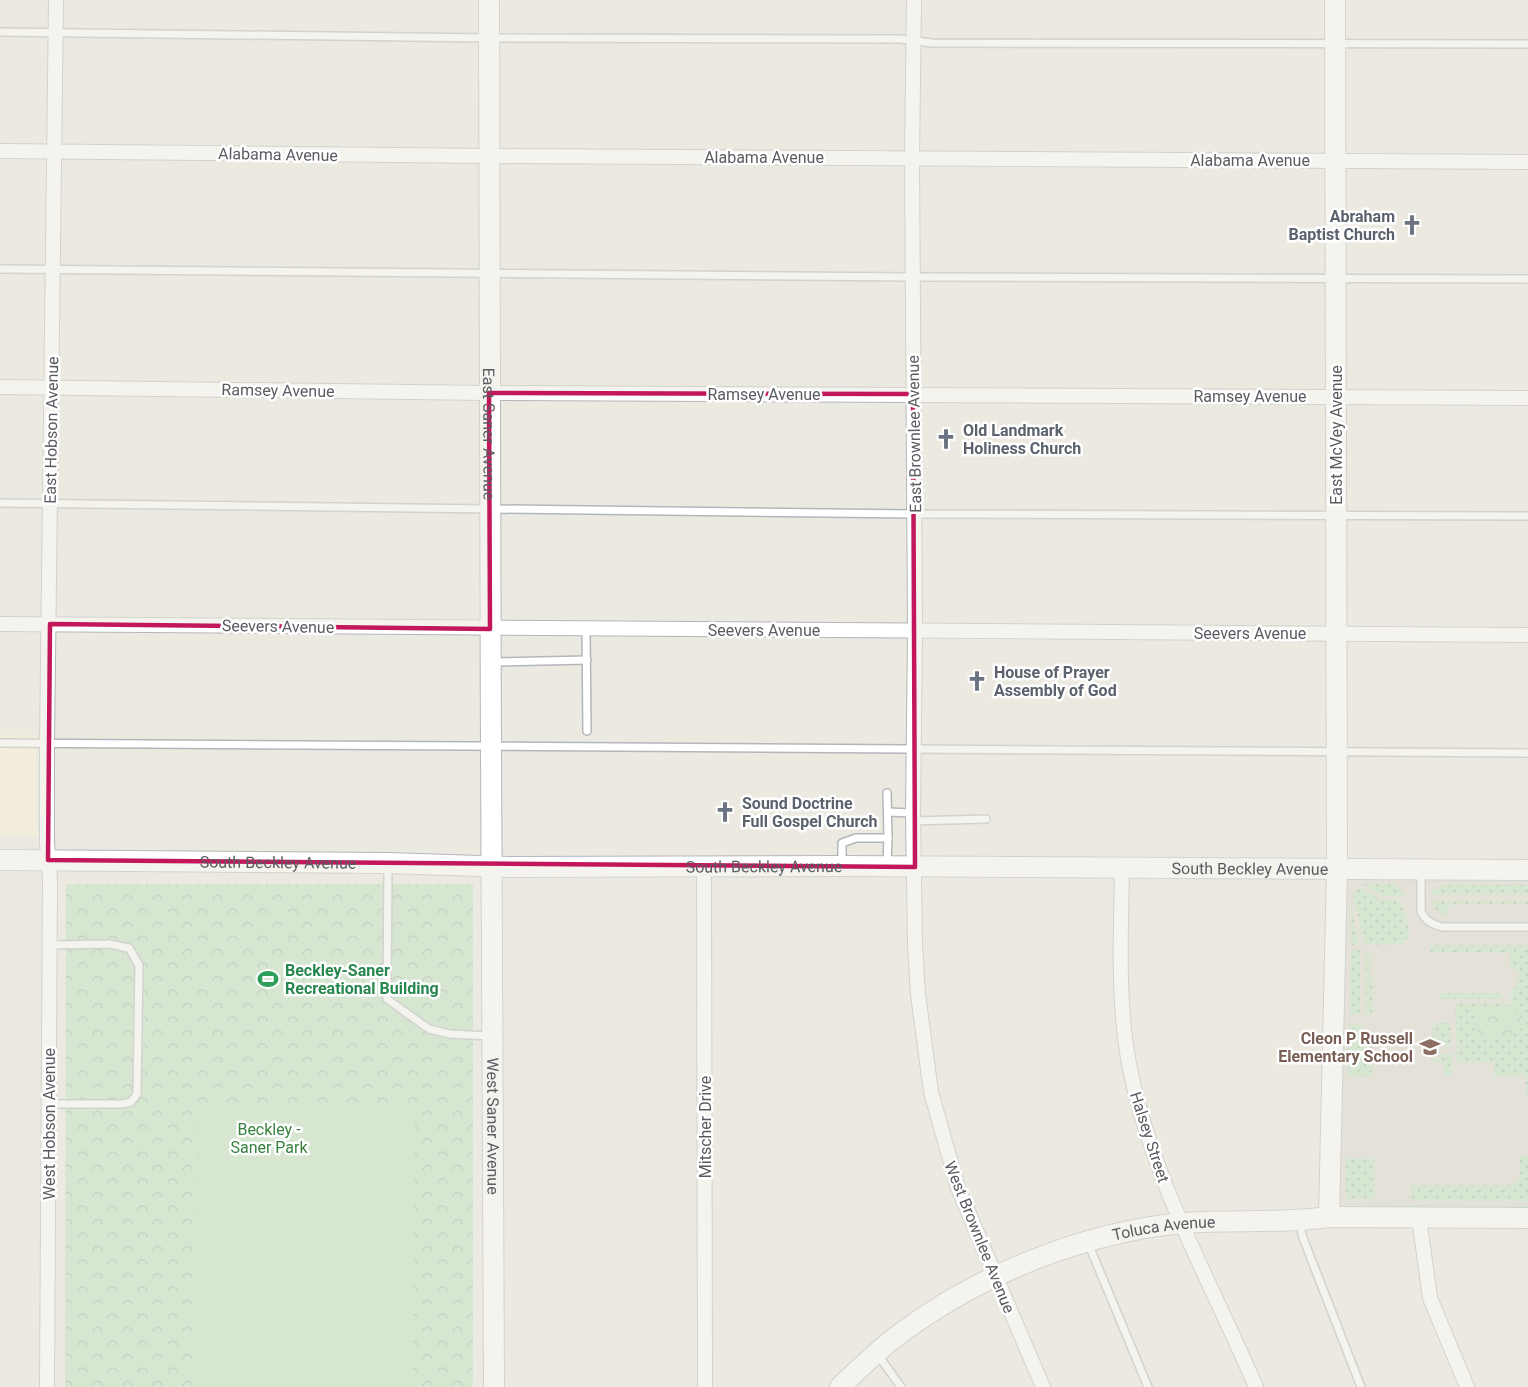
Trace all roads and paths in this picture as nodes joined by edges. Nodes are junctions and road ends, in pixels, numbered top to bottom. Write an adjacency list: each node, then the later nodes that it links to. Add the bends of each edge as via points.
1 (56, 0): 6 (street, East Hobson Avenue)
2 (489, 0): 7 (street, East Saner Avenue)
3 (914, 0): 8 (street, East Brownlee Avenue)
4 (1335, 0): 9 (street, East McVey Avenue)
5 (0, 32): 6 (lane)
6 (56, 32): 7 (lane); 12 (street, East Hobson Avenue)
7 (488, 38): 8 (lane); 13 (street, East Saner Avenue)
8 (914, 41): 9 (lane); 14 (street, East Brownlee Avenue)
9 (1335, 43): 10 (lane); 15 (street, East McVey Avenue)
10 (1528, 44)
11 (0, 151): 12 (street, Alabama Avenue)
12 (53, 151): 13 (street, Alabama Avenue); 18 (street, East Hobson Avenue)
13 (488, 156): 14 (street, Alabama Avenue); 19 (street, East Saner Avenue)
14 (912, 158): 15 (street, Alabama Avenue); 20 (street, East Brownlee Avenue)
15 (1334, 161): 16 (street, Alabama Avenue); 21 (street, East McVey Avenue)
16 (1528, 162)
17 (0, 269): 18 (lane)
18 (53, 270): 19 (lane); 24 (street, East Hobson Avenue)
19 (489, 273): 20 (lane); 25 (street, East Saner Avenue)
20 (913, 277): 21 (lane); 26 (street, East Brownlee Avenue)
21 (1336, 278): 22 (lane); 27 (street, East McVey Avenue)
22 (1528, 279)
23 (0, 387): 24 (street, Ramsey Avenue)
24 (51, 388): 25 (street, Ramsey Avenue); 30 (street, East Hobson Avenue)
25 (489, 393): 26 (street, Ramsey Avenue); 31 (street, East Saner Avenue)
26 (913, 394): 27 (street, Ramsey Avenue); 32 (street, East Brownlee Avenue)
27 (1336, 396): 28 (street, Ramsey Avenue); 33 (street, East McVey Avenue)
28 (1528, 398)
29 (0, 503): 30 (lane)
30 (51, 504): 31 (lane); 36 (street, East Hobson Avenue)
31 (490, 509): 32 (lane); 37 (street, East Saner Avenue)
32 (914, 514): 33 (lane); 39 (street, East Brownlee Avenue)
33 (1335, 515): 34 (lane); 40 (street, East McVey Avenue)
34 (1528, 516)
35 (0, 624): 36 (street, Seevers Avenue)
36 (50, 624): 37 (street, Seevers Avenue); 46 (street, East Hobson Avenue)
37 (490, 628): 38 (street, Seevers Avenue); 43 (street, East Saner Avenue)
38 (586, 629): 39 (street, Seevers Avenue); 42 (lane)
39 (915, 631): 40 (street, Seevers Avenue); 48 (street, East Brownlee Avenue)
40 (1336, 633): 41 (street, Seevers Avenue); 49 (street, East McVey Avenue)
41 (1528, 635)
42 (587, 660): 43 (lane); 44 (lane)
43 (490, 662): 47 (street, East Saner Avenue)
44 (587, 732)
45 (0, 743): 46 (lane)
46 (47, 743): 47 (lane); 57 (street, East Hobson Avenue)
47 (490, 747): 48 (lane); 59 (street, East Saner Avenue)
48 (914, 750): 49 (lane); 53 (street, East Brownlee Avenue)
49 (1337, 752): 50 (lane); 65 (street, East McVey Avenue)
50 (1528, 753)
51 (887, 793): 52 (lane)
52 (888, 812): 53 (lane); 55 (lane)
53 (914, 817): 54 (lane); 63 (street, East Brownlee Avenue)
54 (986, 819)
55 (888, 838): 60 (lane, via 856,838 842,843); 62 (lane)
56 (0, 860): 57 (street, South Beckley Avenue)
57 (48, 860): 58 (street, South Beckley Avenue); 69 (street, West Hobson Avenue)
58 (388, 863): 59 (street, South Beckley Avenue); 70 (lane, via 387,999 429,1029)
59 (492, 866): 61 (street, South Beckley Avenue); 70 (street, West Saner Avenue)
60 (842, 866): 61 (street, South Beckley Avenue); 62 (street, South Beckley Avenue)
61 (704, 867): 82 (street, Mitscher Drive)
62 (887, 867): 63 (street, South Beckley Avenue)
63 (915, 867): 64 (street, South Beckley Avenue); 78 (street, West Brownlee Avenue, via 918,994 931,1092 958,1188)
64 (1122, 868): 65 (street, South Beckley Avenue); 76 (street, Halsey Street, via 1122,1000 1129,1066 1159,1171)
65 (1337, 870): 66 (street, South Beckley Avenue); 72 (street, East McVey Avenue)
66 (1421, 870): 67 (street, South Beckley Avenue); 68 (lane, via 1421,911 1434,925)
67 (1528, 870)
68 (1528, 927)
69 (50, 945): 71 (street, West Hobson Avenue); 71 (lane, via 109,944 129,948 139,965 137,1094 131,1102 122,1104)
70 (494, 1036): 81 (street, West Saner Avenue)
71 (49, 1104): 80 (street, West Hobson Avenue)
72 (1329, 1217): 73 (street, Toluca Avenue); 75 (street, Toluca Avenue)
73 (1419, 1218): 74 (street, Toluca Avenue); 89 (street, via 1430,1298)
74 (1528, 1218)
75 (1299, 1222): 76 (street, Toluca Avenue); 88 (lane)
76 (1182, 1224): 77 (street, Toluca Avenue); 87 (street, Halsey Street)
77 (1088, 1242): 78 (street, Toluca Avenue); 86 (lane)
78 (994, 1277): 79 (street, Toluca Avenue, via 948,1303); 85 (street, West Brownlee Avenue)
79 (876, 1353): 83 (street, Toluca Avenue); 84 (lane)
80 (47, 1387)
81 (494, 1387)
82 (705, 1387)
83 (840, 1387)
84 (901, 1387)
85 (1044, 1387)
86 (1148, 1387)
87 (1256, 1387)
88 (1361, 1387)
89 (1467, 1387)

